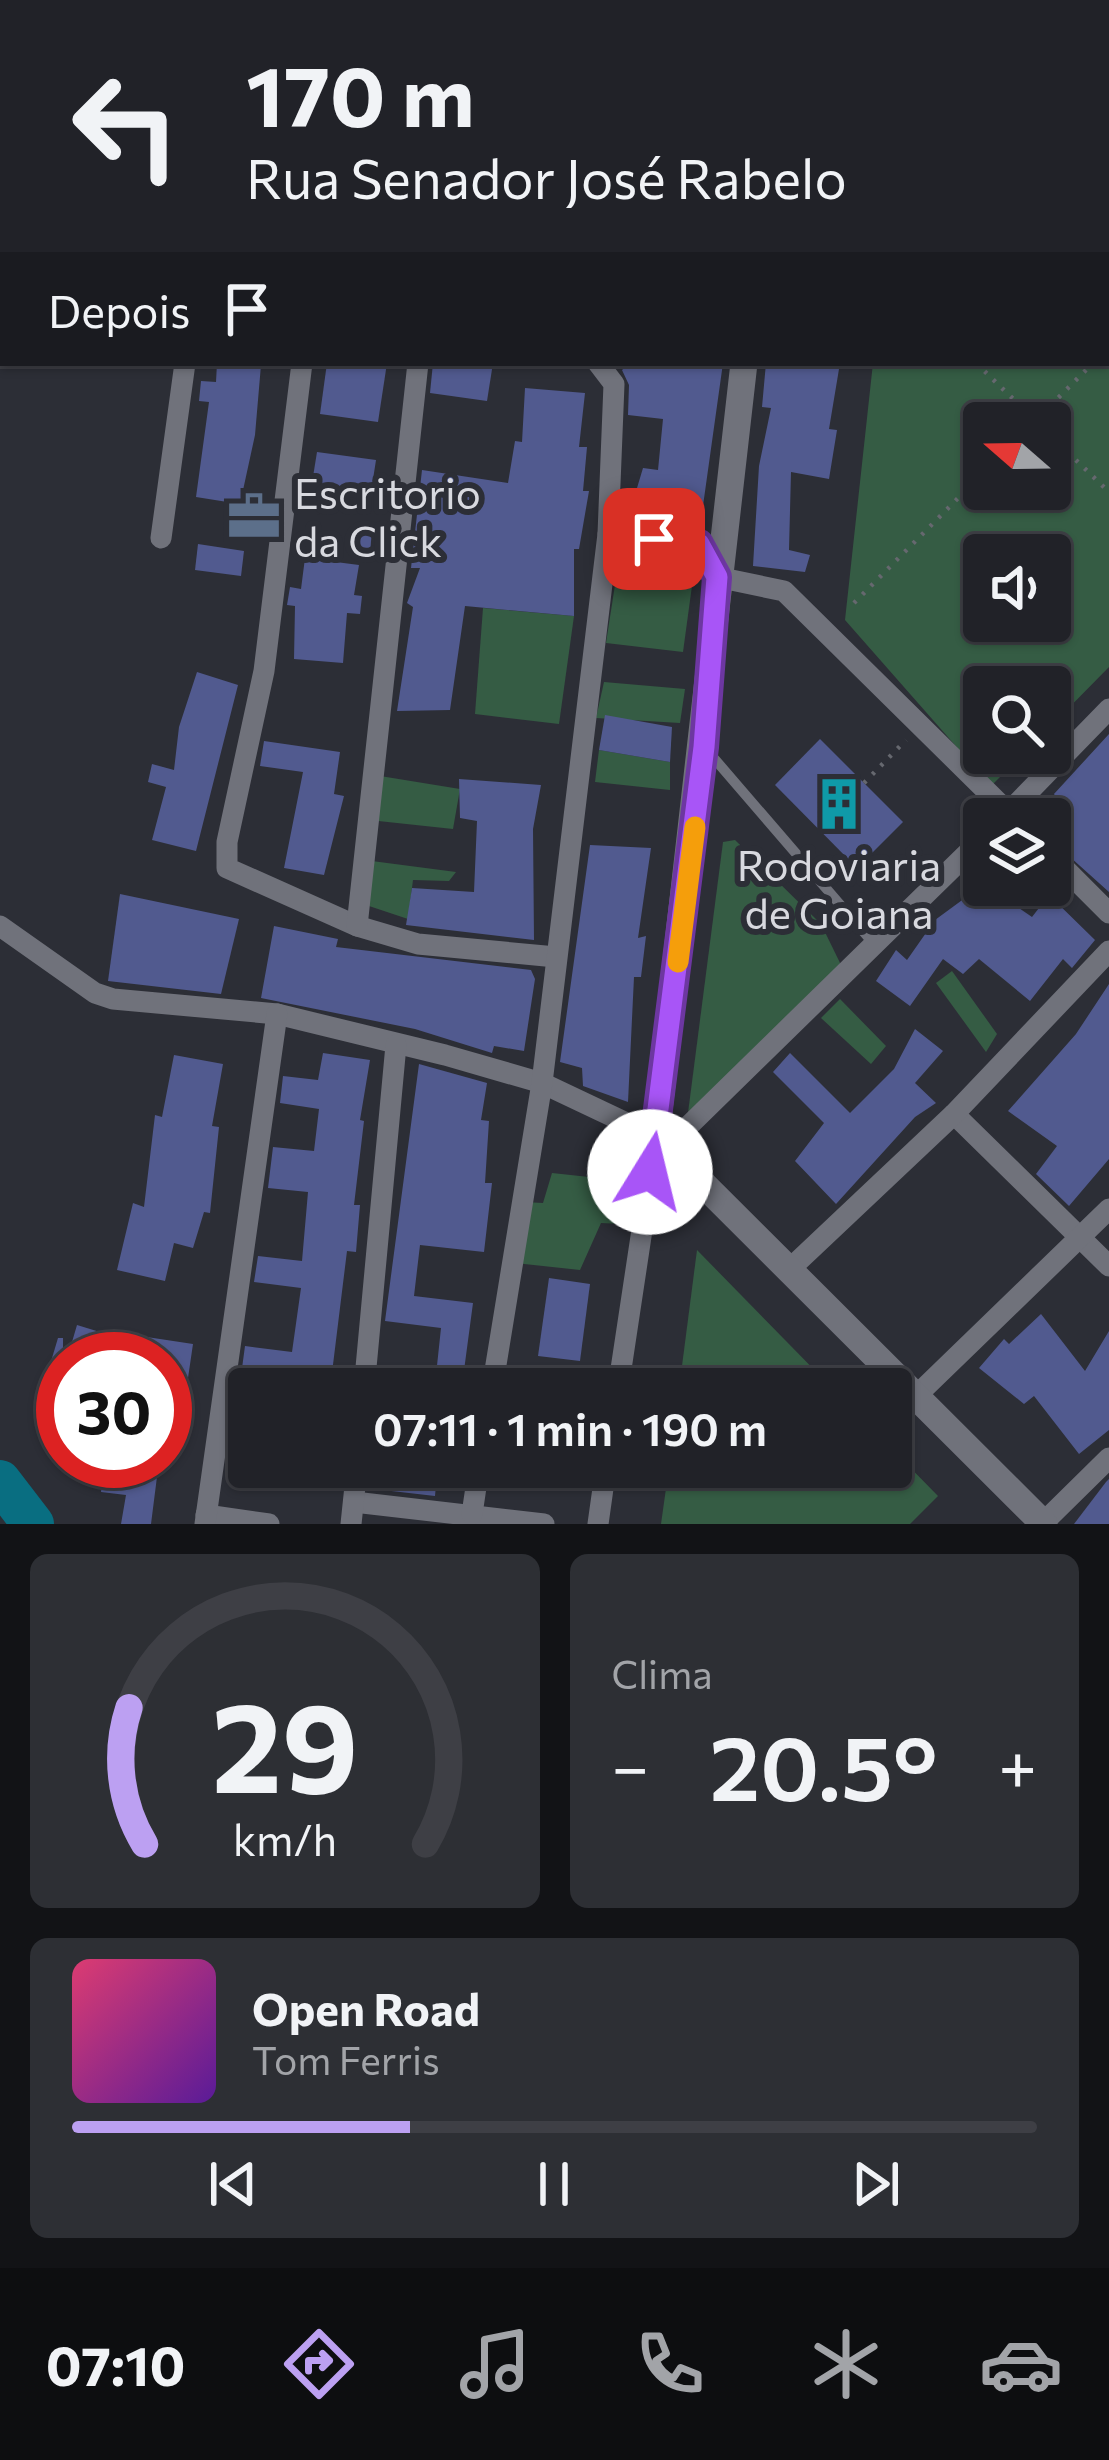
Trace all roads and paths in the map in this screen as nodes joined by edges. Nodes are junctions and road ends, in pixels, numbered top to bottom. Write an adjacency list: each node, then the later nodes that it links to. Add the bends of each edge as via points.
1 (185, 366): 14 (street)
2 (302, 366): 27 (street, via 264,671 227,868)
3 (418, 366): 27 (street)
4 (600, 366): 13 (street, via 614,385)
5 (744, 366): 15 (street)
6 (979, 366): 8 (path)
7 (1091, 366): 9 (path)
8 (1015, 402)
9 (1055, 402)
10 (1071, 455): 11 (path)
11 (1109, 492)
12 (963, 493): 16 (path)
13 (608, 534): 15 (street, via 699,544); 30 (street)
14 (161, 538)
15 (717, 577): 18 (street, via 784,591); 19 (street)
16 (854, 603)
17 (1109, 709): 22 (street)
18 (922, 724): 20 (path); 21 (street)
19 (704, 747): 28 (lane); 35 (street)
20 (864, 783)
21 (991, 798)
22 (1027, 798)
23 (963, 858): 28 (street)
24 (1071, 875): 25 (street)
25 (1109, 913)
26 (0, 926): 31 (street, via 113,999)
27 (357, 926): 30 (street, via 418,944)
28 (876, 946): 35 (street)
29 (1109, 951): 34 (street)
30 (556, 958): 33 (street)
31 (277, 1014): 32 (street); 49 (street)
32 (396, 1045): 33 (street); 40 (street)
33 (542, 1083): 35 (street); 41 (street)
34 (954, 1114): 37 (street); 39 (street)
35 (662, 1142): 39 (street); 42 (street)
36 (1109, 1208): 37 (street)
37 (1081, 1238): 38 (street); 43 (street)
38 (1109, 1266)
39 (791, 1267): 43 (street)
40 (366, 1368)
41 (495, 1368)
42 (622, 1368)
43 (917, 1395): 50 (street)
44 (1109, 1458): 50 (street)
45 (476, 1488): 48 (street)
46 (603, 1488): 53 (street)
47 (352, 1513): 48 (street)
48 (472, 1514): 52 (street)
49 (206, 1520): 51 (street)
50 (1043, 1523)
51 (269, 1524)
52 (544, 1524)
53 (598, 1524)

